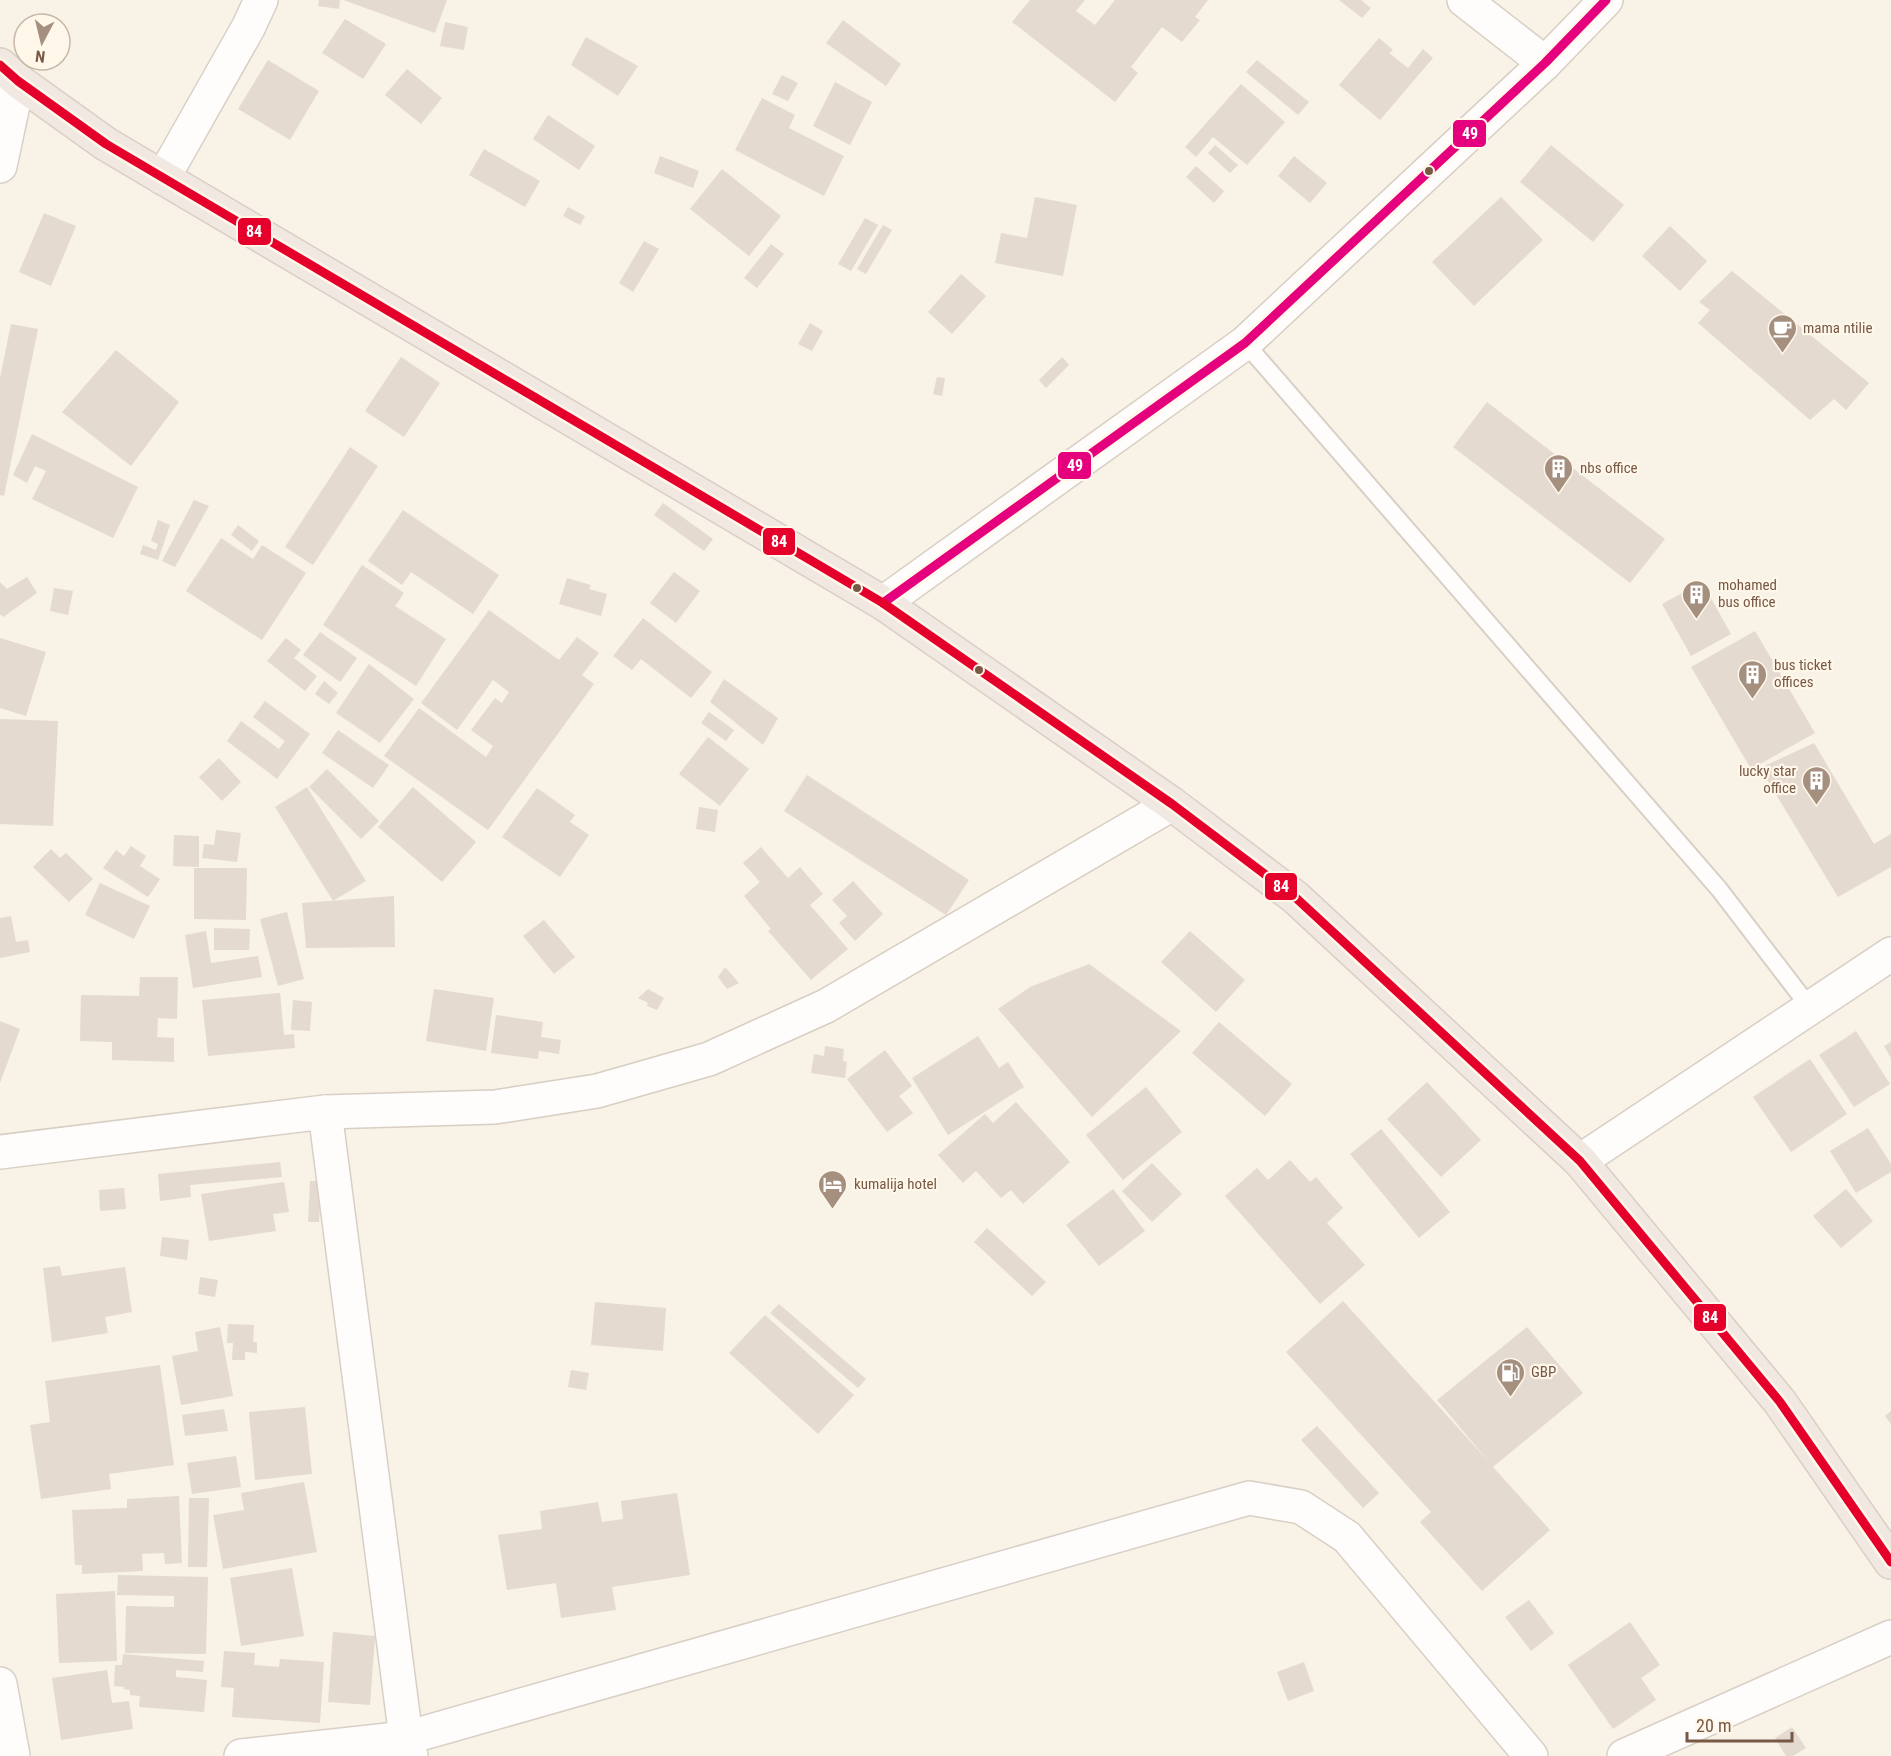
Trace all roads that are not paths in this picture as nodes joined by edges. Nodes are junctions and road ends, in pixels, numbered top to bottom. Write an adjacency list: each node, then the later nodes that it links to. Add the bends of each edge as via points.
1 (261, 0): 7 (street)
2 (1464, 0): 4 (street)
3 (1606, 0): 4 (street)
4 (1545, 63): 8 (street)
5 (9, 73): 6 (street); 7 (highway, via 106,144)
6 (0, 166)
7 (163, 178): 9 (highway)
8 (1245, 343): 9 (street); 12 (lane, via 1719,889)
9 (883, 603): 10 (highway)
10 (1172, 804): 13 (street, via 826,1006 709,1059 597,1091 495,1107); 15 (highway, via 1295,897)
11 (1891, 954): 12 (street)
12 (1811, 1009): 15 (street)
13 (325, 1112): 14 (street); 19 (street)
14 (0, 1152)
15 (1580, 1161): 16 (highway, via 1780,1402)
16 (1891, 1562)
17 (1891, 1637): 23 (street)
18 (0, 1686): 20 (street)
19 (408, 1747): 21 (street); 22 (street, via 1249,1498 1301,1507 1347,1537)
20 (13, 1756)
21 (241, 1756)
22 (1531, 1756)
23 (1624, 1756)

